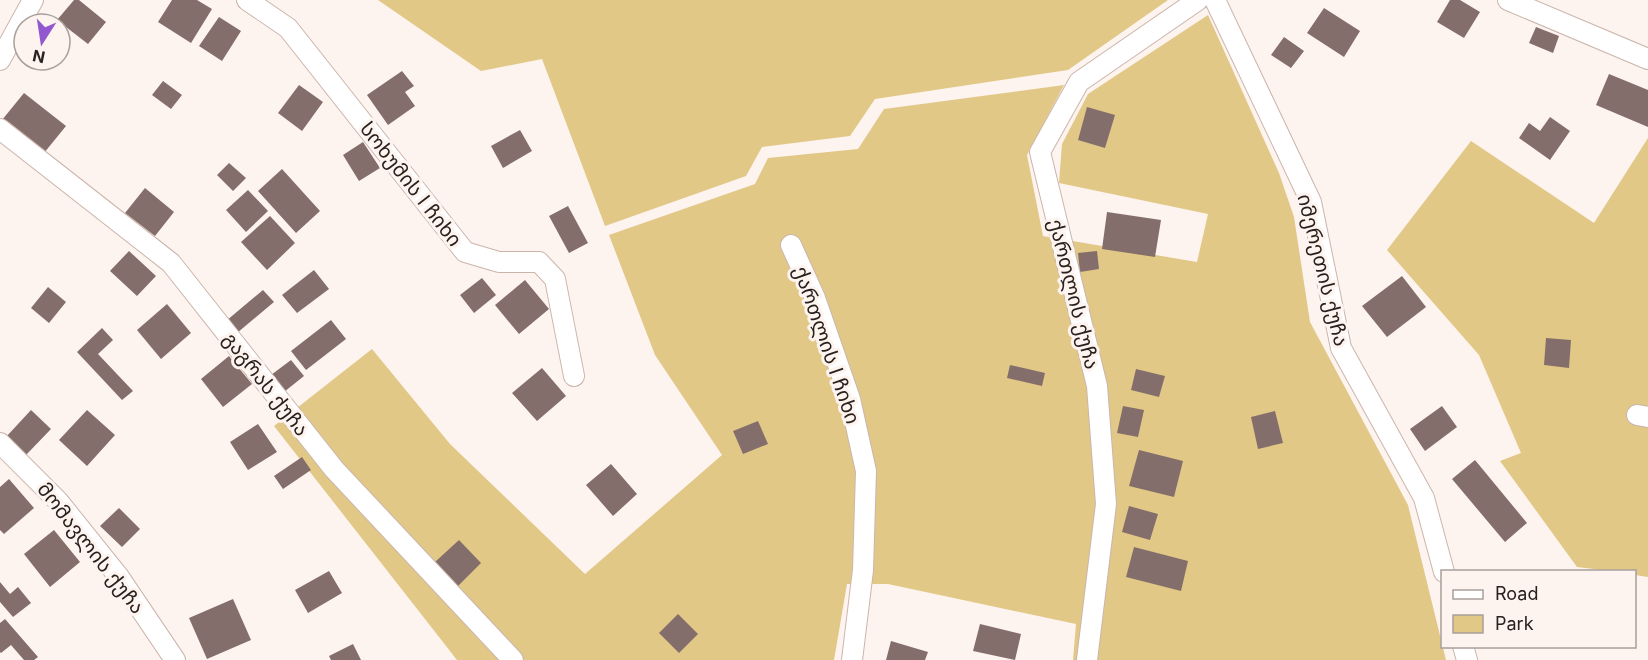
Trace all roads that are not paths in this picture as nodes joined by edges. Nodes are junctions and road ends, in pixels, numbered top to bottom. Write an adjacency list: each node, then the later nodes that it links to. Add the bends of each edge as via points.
1 (33, 0): 7 (street)
2 (247, 0): 10 (street, სოხუმის I ჩიხი, via 288,28 465,252 499,262 539,262 555,279)
3 (1198, 0): 16 (street, ქართლის ქუჩა, via 1079,82 1040,152 1097,386 1106,504)
4 (1215, 0): 12 (street, იმერეთის ქუჩა, via 1311,202 1341,348 1424,498)
5 (1508, 0): 6 (street)
6 (1648, 59)
7 (0, 60)
8 (0, 129): 14 (street, გაგრას ქუჩა, via 171,263 334,470)
9 (791, 245): 15 (street, ქართლის I ჩიხი, via 815,298 850,399 866,471 863,570)
10 (574, 376)
11 (0, 443): 13 (street, მომავლის ქუჩა, via 58,501 119,577)
12 (1443, 570)
13 (175, 660)
14 (513, 660)
15 (852, 660)
16 (1087, 660)

